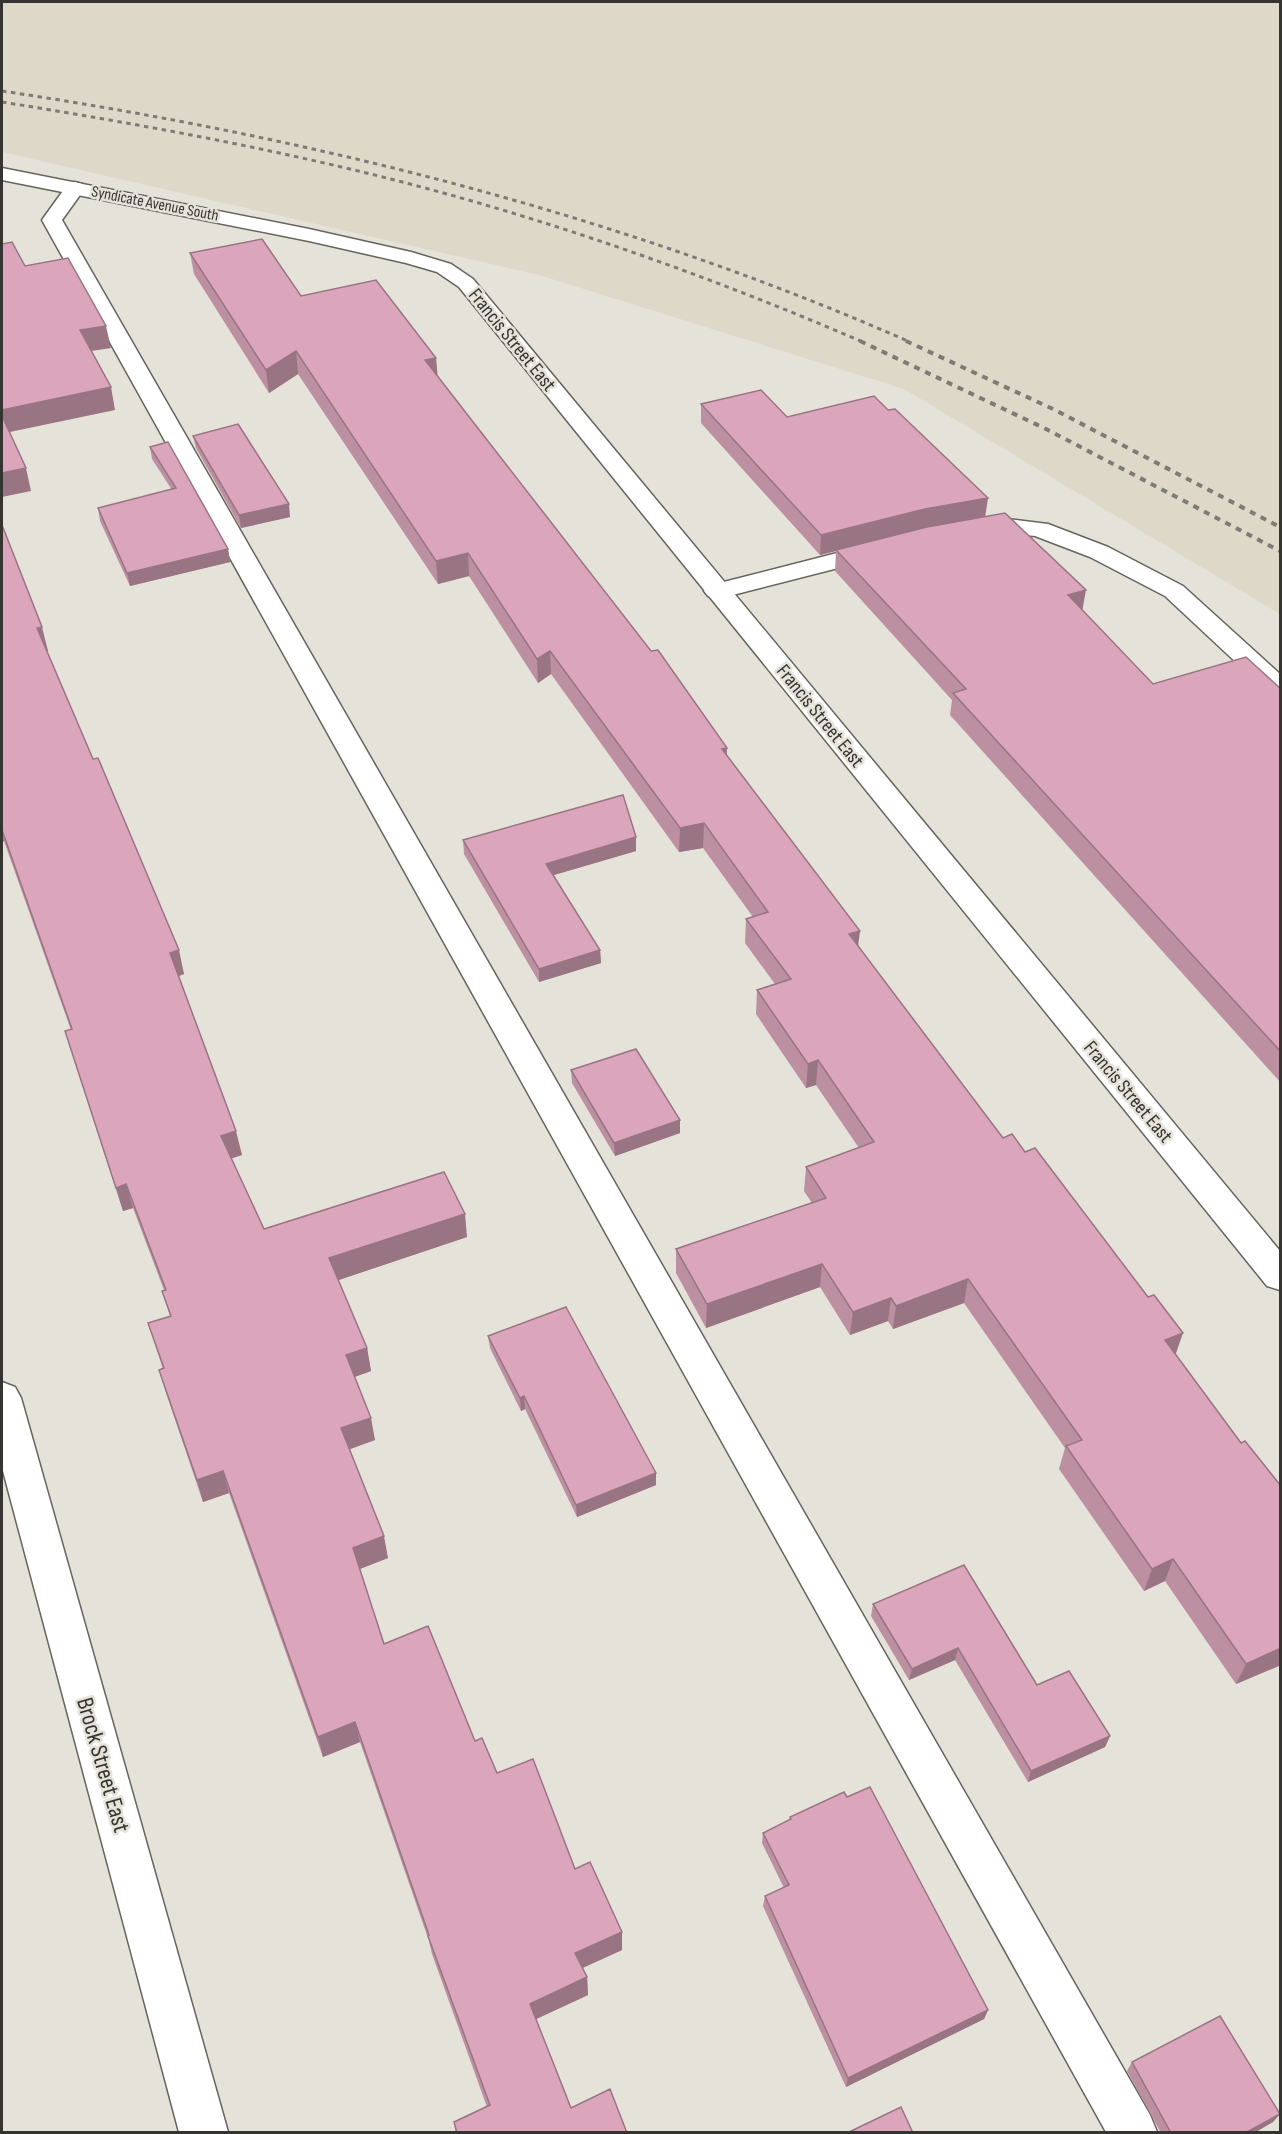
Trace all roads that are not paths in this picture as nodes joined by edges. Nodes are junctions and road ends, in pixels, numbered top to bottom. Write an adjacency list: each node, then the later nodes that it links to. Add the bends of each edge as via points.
1 (2, 174): 2 (street, Syndicate Avenue South)
2 (75, 188): 3 (street, Syndicate Avenue South); 11 (street, via 52,220)
3 (309, 235): 6 (street, Francis Street East, via 444,268 466,283)
4 (955, 533): 7 (street, via 999,525 1039,529 1099,552 1174,591)
5 (901, 544): 6 (street)
6 (717, 591): 8 (street, Francis Street East)
7 (1281, 688)
8 (1281, 1276)
9 (2, 1398): 10 (street, Brock Street East)
10 (204, 2133)
11 (1133, 2133)

